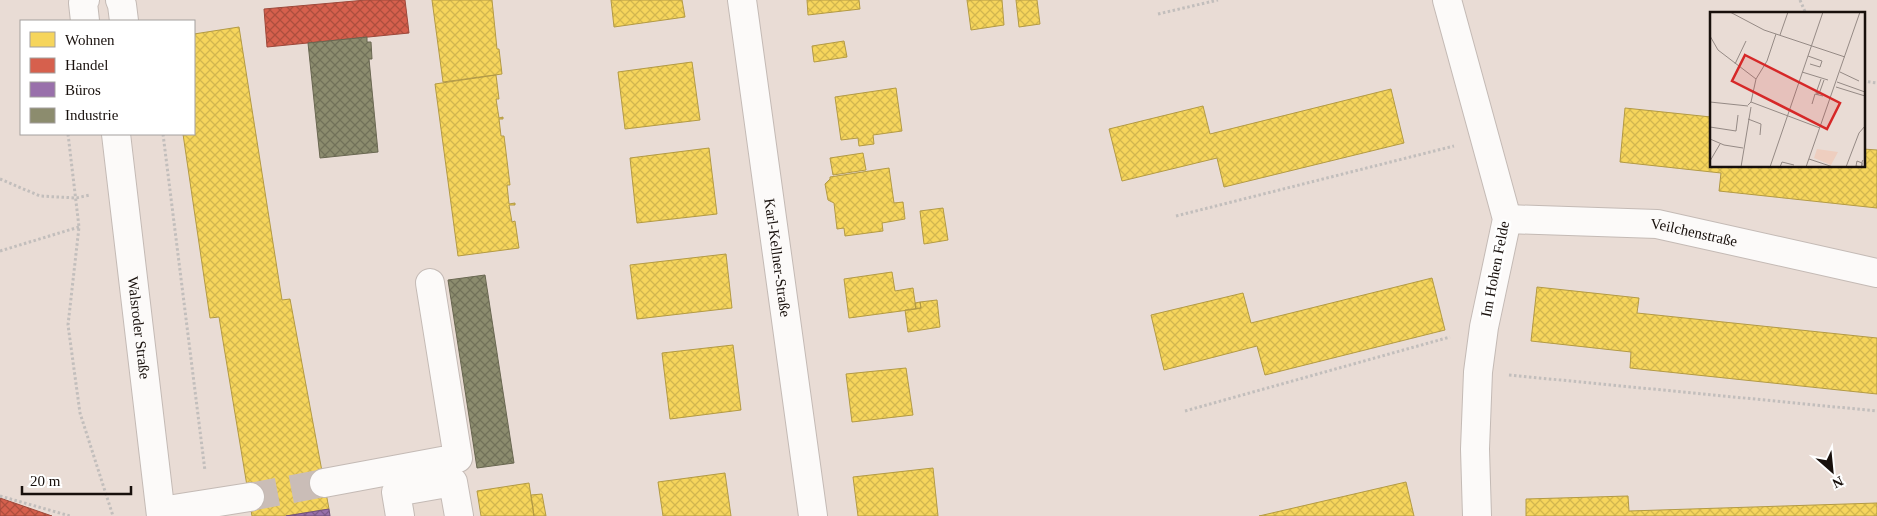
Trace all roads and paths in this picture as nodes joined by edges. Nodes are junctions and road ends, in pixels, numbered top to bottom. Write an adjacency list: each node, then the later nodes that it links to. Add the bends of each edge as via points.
1 (85, 0): 9 (street)
2 (120, 0): 10 (street)
3 (742, 0): 39 (street, Karl-Kellner-Straße)
4 (1218, 0): 8 (path)
5 (1447, 0): 16 (street, Im Hohen Felde)
6 (1800, 0): 7 (path)
7 (1805, 12)
8 (1158, 14)
9 (85, 20)
10 (124, 20)
11 (1864, 81): 12 (path)
12 (1877, 83)
13 (68, 135): 19 (path)
14 (163, 135): 30 (path)
15 (117, 136): 18 (street, Walsroder Straße)
16 (1484, 139): 20 (path); 21 (street, Im Hohen Felde)
17 (0, 179): 19 (path, via 40,196)
18 (122, 187): 19 (path); 34 (street, Walsroder Straße)
19 (76, 198): 22 (path)
20 (1176, 216)
21 (1507, 219): 24 (street, Veilchenstraße, via 1657,224); 26 (street, Im Hohen Felde)
22 (80, 227): 23 (path); 36 (path, via 68,325 80,413)
23 (0, 251)
24 (1877, 273)
25 (430, 283): 31 (street, via 458,458)
26 (1484, 327): 27 (street, Im Hohen Felde); 28 (path)
27 (1478, 372): 29 (path); 40 (street, Im Hohen Felde, via 1475,449)
28 (1185, 411)
29 (1877, 412)
30 (206, 478)
31 (324, 483)
32 (0, 496): 35 (path)
33 (250, 497): 34 (street)
34 (161, 514)
35 (70, 516)
36 (113, 516)
37 (400, 516): 38 (street, via 396,492 453,482)
38 (459, 516)
39 (813, 516)
40 (1478, 516)

